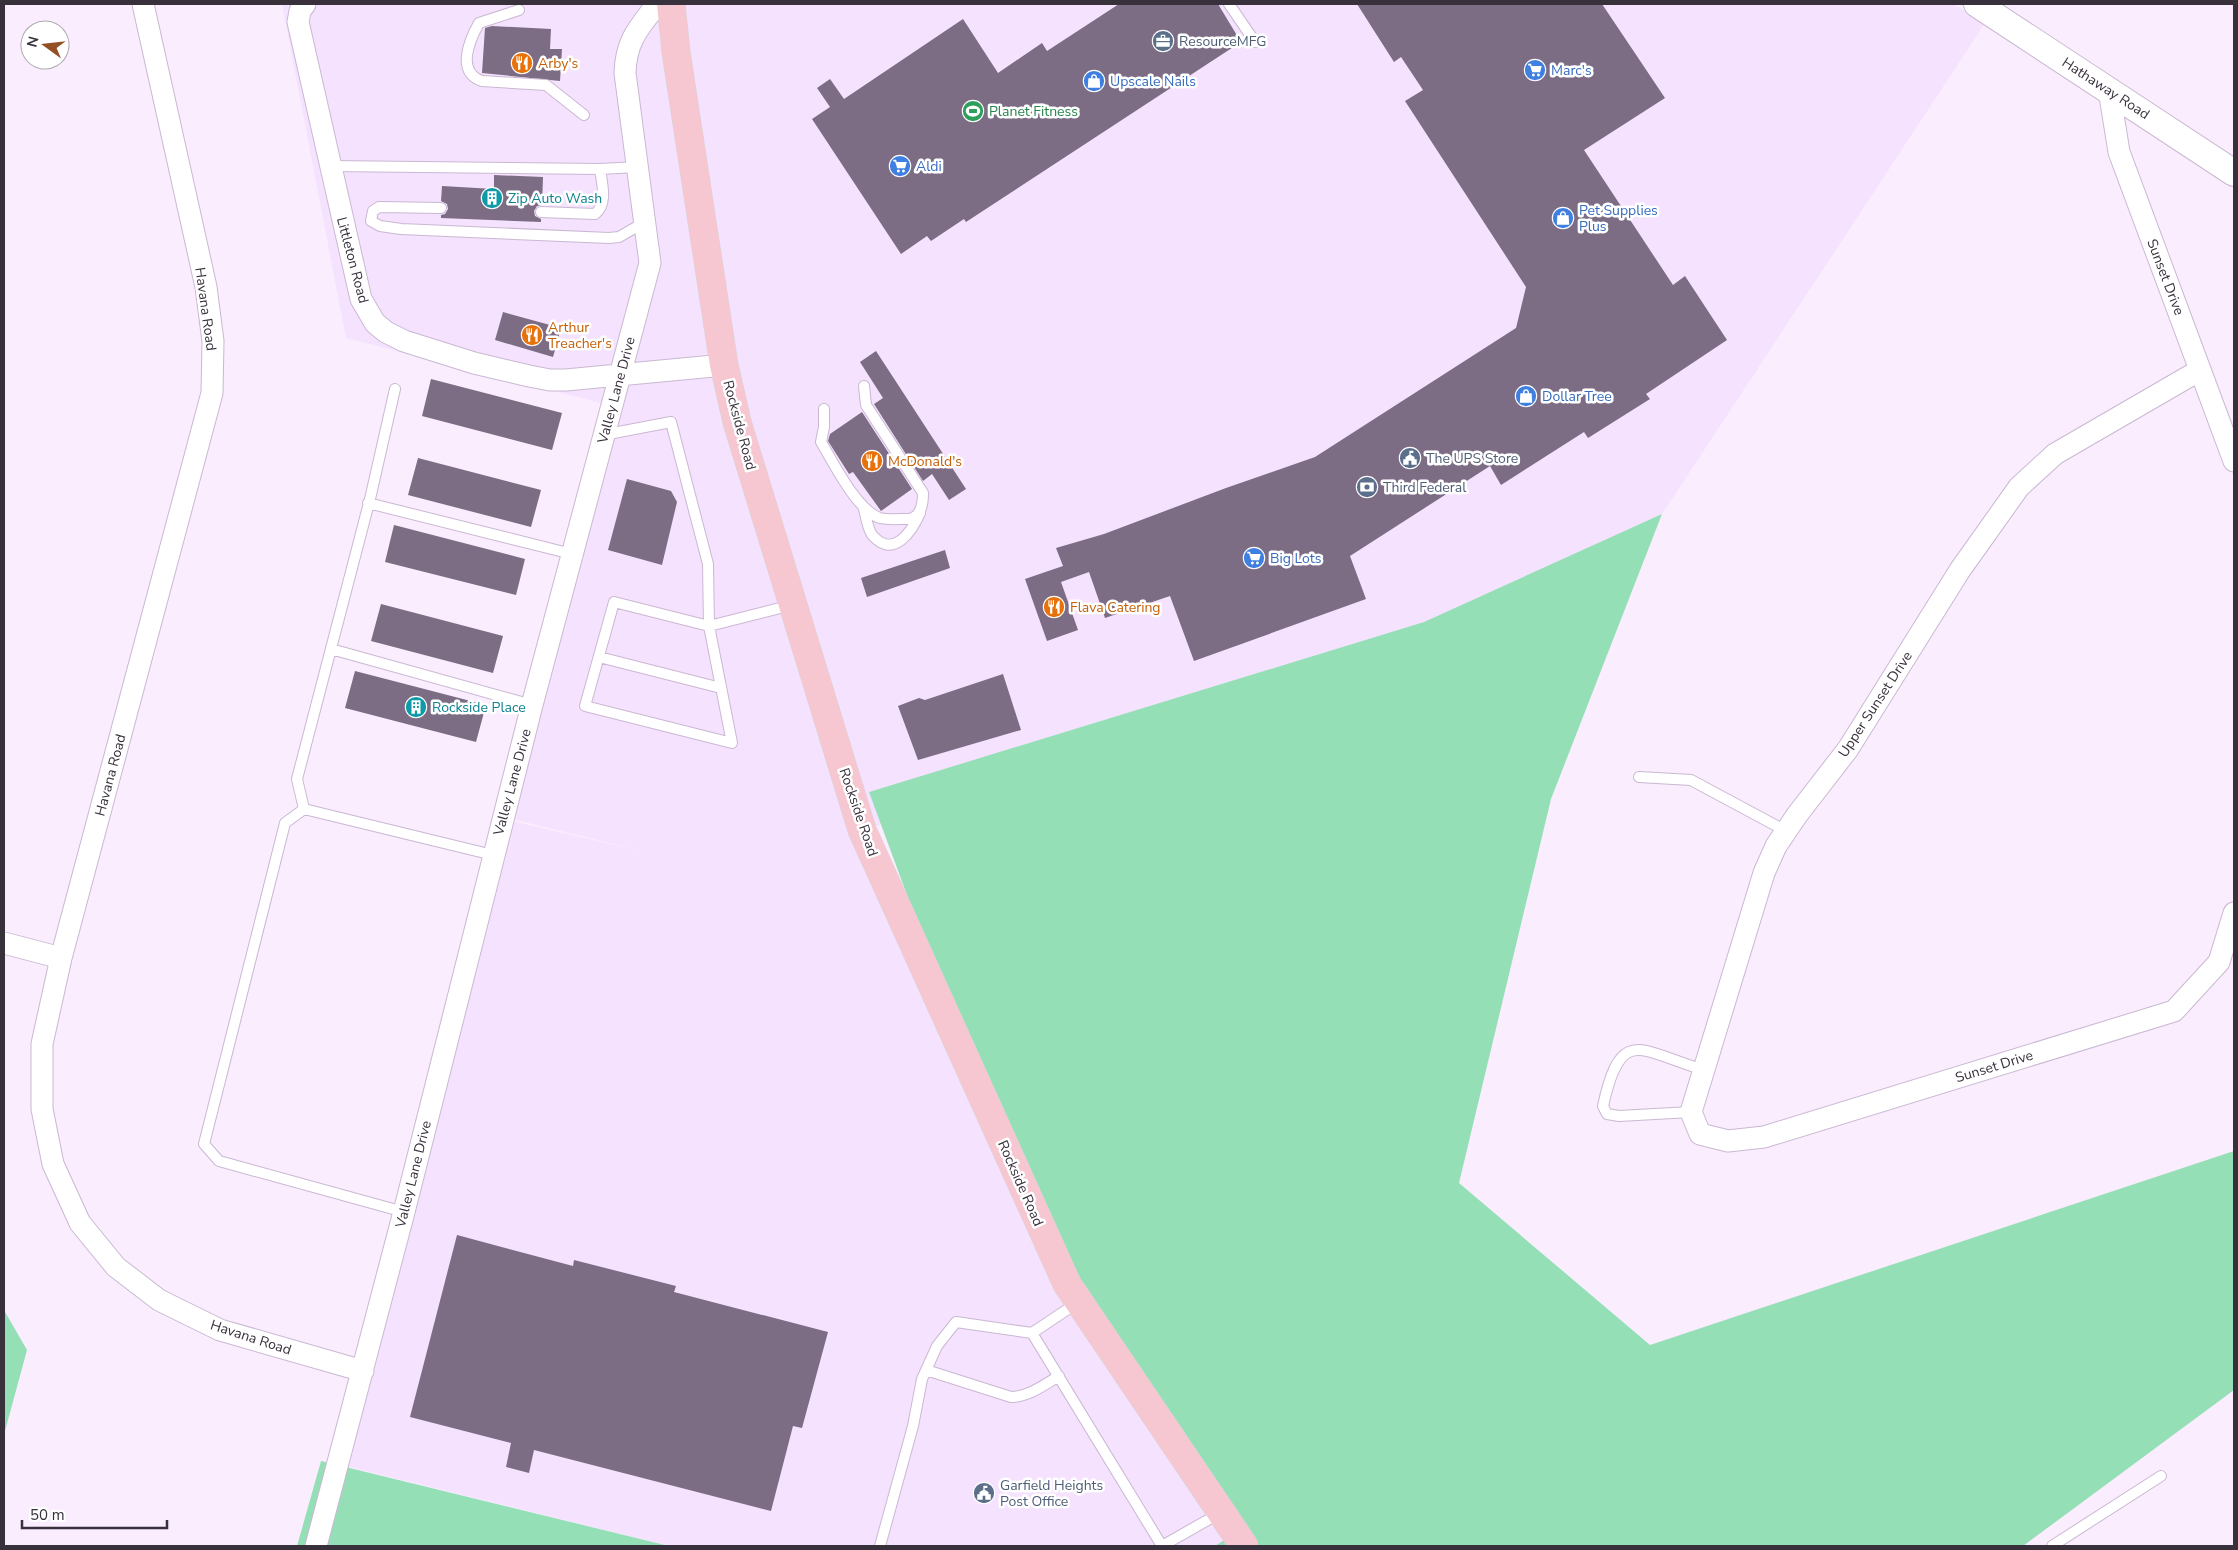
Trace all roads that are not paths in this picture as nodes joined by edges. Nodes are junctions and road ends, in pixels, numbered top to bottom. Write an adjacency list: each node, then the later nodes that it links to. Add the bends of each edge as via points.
1 (143, 4): 41 (street, Havana Road, via 206,287 213,341 212,393)
2 (305, 4): 10 (street, Littleton Road, via 298,22)
3 (1229, 4): 7 (lane)
4 (1977, 4): 8 (street, Hathaway Road)
5 (671, 5): 11 (street, Valley Lane Drive, via 654,8 628,48 625,73); 17 (main road, Rockside Road)
6 (519, 10): 9 (lane, via 479,23 471,38 466,60 469,73 482,81 546,85)
7 (1255, 42)
8 (2109, 90): 13 (street, Hathaway Road); 18 (street, Sunset Drive, via 2119,152)
9 (584, 115)
10 (330, 166): 12 (lane); 19 (street, Littleton Road, via 361,299 375,324 386,332 474,364 536,378 566,380)
11 (638, 167): 12 (lane); 16 (street, Valley Lane Drive)
12 (600, 169): 15 (lane, via 604,194 600,210 595,214)
13 (2234, 173)
14 (441, 208): 16 (lane, via 379,207 372,211 371,221 380,226 401,229 608,238 619,237)
15 (541, 212)
16 (646, 222): 19 (street, Valley Lane Drive, via 650,263)
17 (724, 365): 19 (street, Littleton Road); 29 (main road, Rockside Road, via 737,422)
18 (2200, 370): 24 (street, Sunset Drive); 37 (street, Upper Sunset Drive, via 2055,454 2019,487 1960,570 1848,749)
19 (621, 373): 23 (street, Valley Lane Drive)
20 (864, 386): 27 (lane, via 866,405 924,493)
21 (395, 389): 25 (lane)
22 (824, 409): 26 (lane, via 821,442)
23 (603, 435): 28 (street, Valley Lane Drive); 30 (lane, via 671,422 708,564)
24 (2234, 462)
25 (368, 503): 28 (lane); 31 (lane)
26 (862, 505): 27 (lane, via 880,518 911,519); 27 (lane, via 871,535 890,544 902,541 912,531)
27 (920, 513)
28 (572, 554): 34 (street, Valley Lane Drive)
29 (793, 605): 30 (lane); 45 (main road, Rockside Road, via 862,830 1067,1284)
30 (708, 626): 32 (lane, via 614,602); 33 (lane)
31 (331, 649): 34 (lane); 36 (lane, via 297,779)
32 (599, 657): 33 (lane); 33 (lane, via 585,706 732,743)
33 (722, 688)
34 (532, 705): 38 (street, Valley Lane Drive)
35 (1639, 777): 37 (lane, via 1691,780)
36 (304, 809): 38 (lane); 44 (lane, via 285,822 204,1144 219,1161)
37 (1786, 831): 42 (street, Upper Sunset Drive, via 1764,873)
38 (493, 855): 44 (street, Valley Lane Drive)
39 (2234, 913): 43 (street, Sunset Drive, via 2219,962 2174,1011 1764,1137 1728,1141 1700,1134)
40 (4, 943): 41 (street)
41 (61, 958): 48 (street, Havana Road, via 42,1044 42,1109 53,1164 80,1223 116,1267 159,1300 220,1330)
42 (1704, 1070): 43 (street, Upper Sunset Drive); 43 (lane, via 1647,1051 1631,1050 1615,1064 1603,1106 1607,1114 1619,1116)
43 (1691, 1112)
44 (404, 1212): 48 (street, Valley Lane Drive)
45 (1079, 1302): 46 (lane); 51 (main road, Rockside Road)
46 (1032, 1333): 47 (lane, via 956,1322 936,1346); 49 (lane)
47 (926, 1370): 49 (lane, via 1019,1397); 53 (lane)
48 (363, 1371): 52 (street, Valley Lane Drive)
49 (1058, 1376): 54 (lane)
50 (2161, 1476): 56 (lane)
51 (1221, 1512): 54 (lane); 55 (main road, Rockside Road)
52 (316, 1546)
53 (880, 1546)
54 (1162, 1546)
55 (1244, 1546)
56 (2052, 1546)

